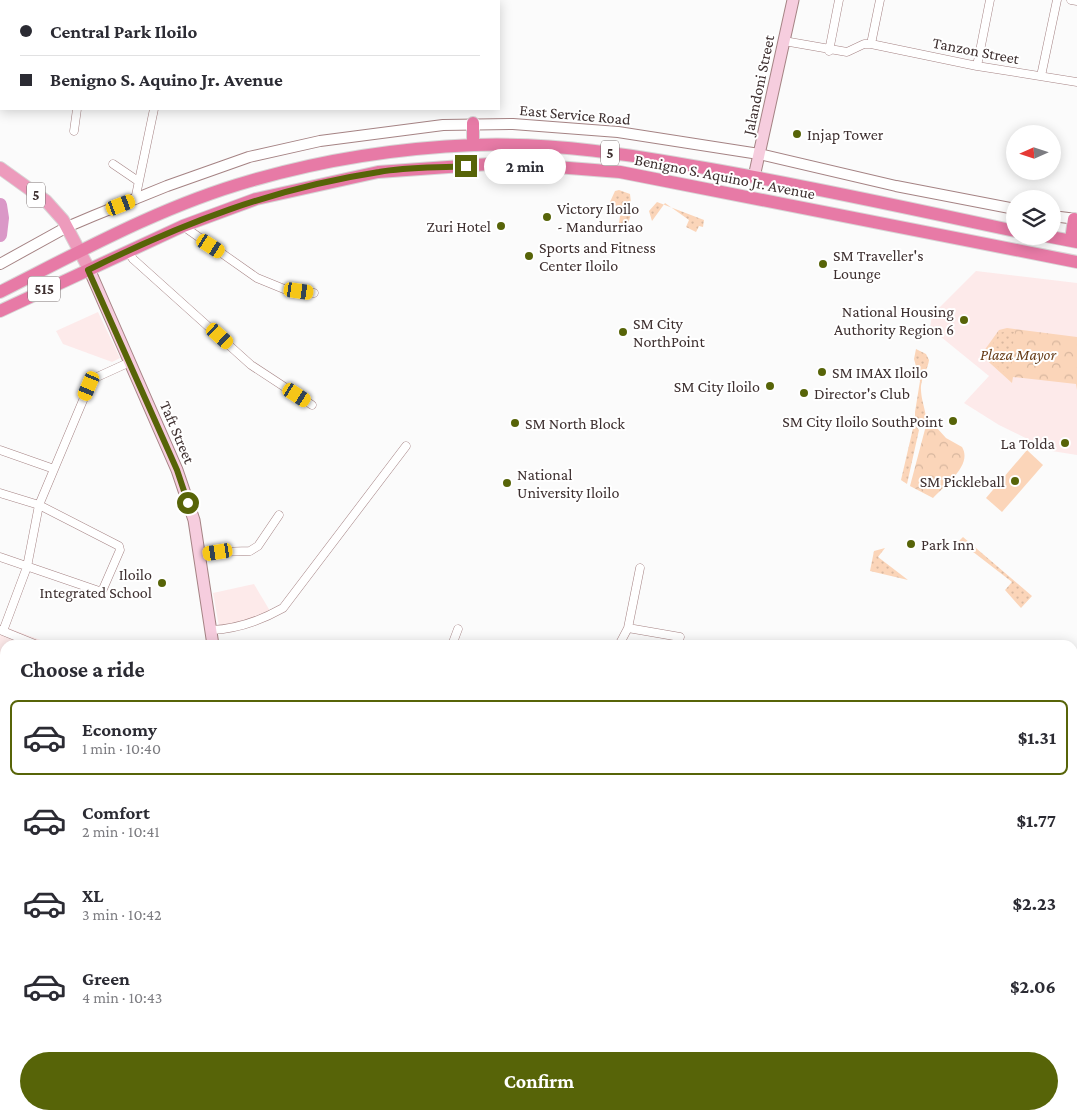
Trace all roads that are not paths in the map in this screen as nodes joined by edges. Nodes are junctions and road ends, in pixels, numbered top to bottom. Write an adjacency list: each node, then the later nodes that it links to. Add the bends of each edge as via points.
1 (793, 0): 8 (main road, Jalandoni Street)
2 (839, 0): 10 (street)
3 (880, 0): 9 (street)
4 (990, 0): 11 (street)
5 (1057, 0): 12 (street)
6 (1070, 0): 7 (street)
7 (1077, 1)
8 (784, 42): 10 (street); 19 (main road, Jalandoni Street)
9 (871, 44): 10 (street, via 847,52); 11 (street, Tanzon Street)
10 (829, 51)
11 (977, 66): 12 (street, Tanzon Street)
12 (1041, 76): 13 (street, Tanzon Street)
13 (1077, 82)
14 (77, 110): 17 (street)
15 (154, 110): 25 (street)
16 (473, 123): 18 (highway); 19 (street, East Service Road, via 566,126); 26 (street, East Service Road, via 372,133 272,151 195,175)
17 (74, 131)
18 (473, 145): 20 (highway, Benigno S. Aquino Jr. Avenue / 5); 24 (highway, Benigno S. Aquino Jr. Avenue / 5, via 616,154)
19 (759, 154): 24 (main road, Jalandoni Street); 27 (street, East Service Road)
20 (351, 158): 23 (highway); 36 (highway, Benigno S. Aquino Jr. Avenue / 5, via 251,180 201,197 162,212)
21 (113, 164): 25 (street)
22 (0, 168): 31 (main road, 5, via 46,201)
23 (354, 176): 30 (highway, Benigno S. Aquino Jr. Avenue / 5, via 256,199); 37 (highway, Benigno S. Aquino Jr. Avenue / 5, via 504,163 620,172)
24 (754, 177): 32 (highway, Benigno S. Aquino Jr. Avenue / 5)
25 (138, 181): 26 (street)
26 (135, 200): 31 (street, East Service Road)
27 (1006, 207)
28 (1061, 217): 29 (street)
29 (1076, 219): 34 (highway)
30 (183, 226): 35 (highway, Benigno S. Aquino Jr. Avenue / 5); 41 (street, via 258,278 284,289)
31 (67, 227): 36 (main road, 5); 38 (street, East Service Road)
32 (1006, 229)
33 (1061, 239): 34 (highway)
34 (1074, 241)
35 (127, 250): 39 (highway, Benigno S. Aquino Jr. Avenue / 5); 44 (street, via 134,260 251,365)
36 (80, 253): 39 (main road, 5); 40 (highway, Benigno S. Aquino Jr. Avenue / 515)
37 (1077, 262)
38 (0, 264)
39 (88, 270): 42 (highway, Benigno S. Aquino Jr. Avenue / 515); 43 (main road, Taft Street)
40 (0, 292)
41 (314, 293)
42 (0, 311)
43 (130, 362): 47 (street, via 92,381); 51 (main road, Taft Street, via 177,470 194,520)
44 (312, 406)
45 (406, 446): 57 (street, via 284,608 260,621)
46 (0, 450): 47 (street)
47 (54, 469): 49 (street)
48 (0, 493): 49 (street)
49 (39, 504): 53 (street); 53 (street, via 119,546 120,550 103,589 99,591)
50 (279, 515): 51 (street, via 258,546 250,551)
51 (200, 555): 57 (main road, Taft Street)
52 (0, 557): 53 (street)
53 (27, 566): 58 (street)
54 (640, 568): 55 (street)
55 (628, 628): 59 (street); 63 (street)
56 (458, 629): 62 (street)
57 (211, 630): 61 (main road, Taft Street)
58 (2, 631): 60 (street)
59 (680, 637)
60 (24, 640)
61 (212, 640)
62 (454, 640)
63 (622, 640)

